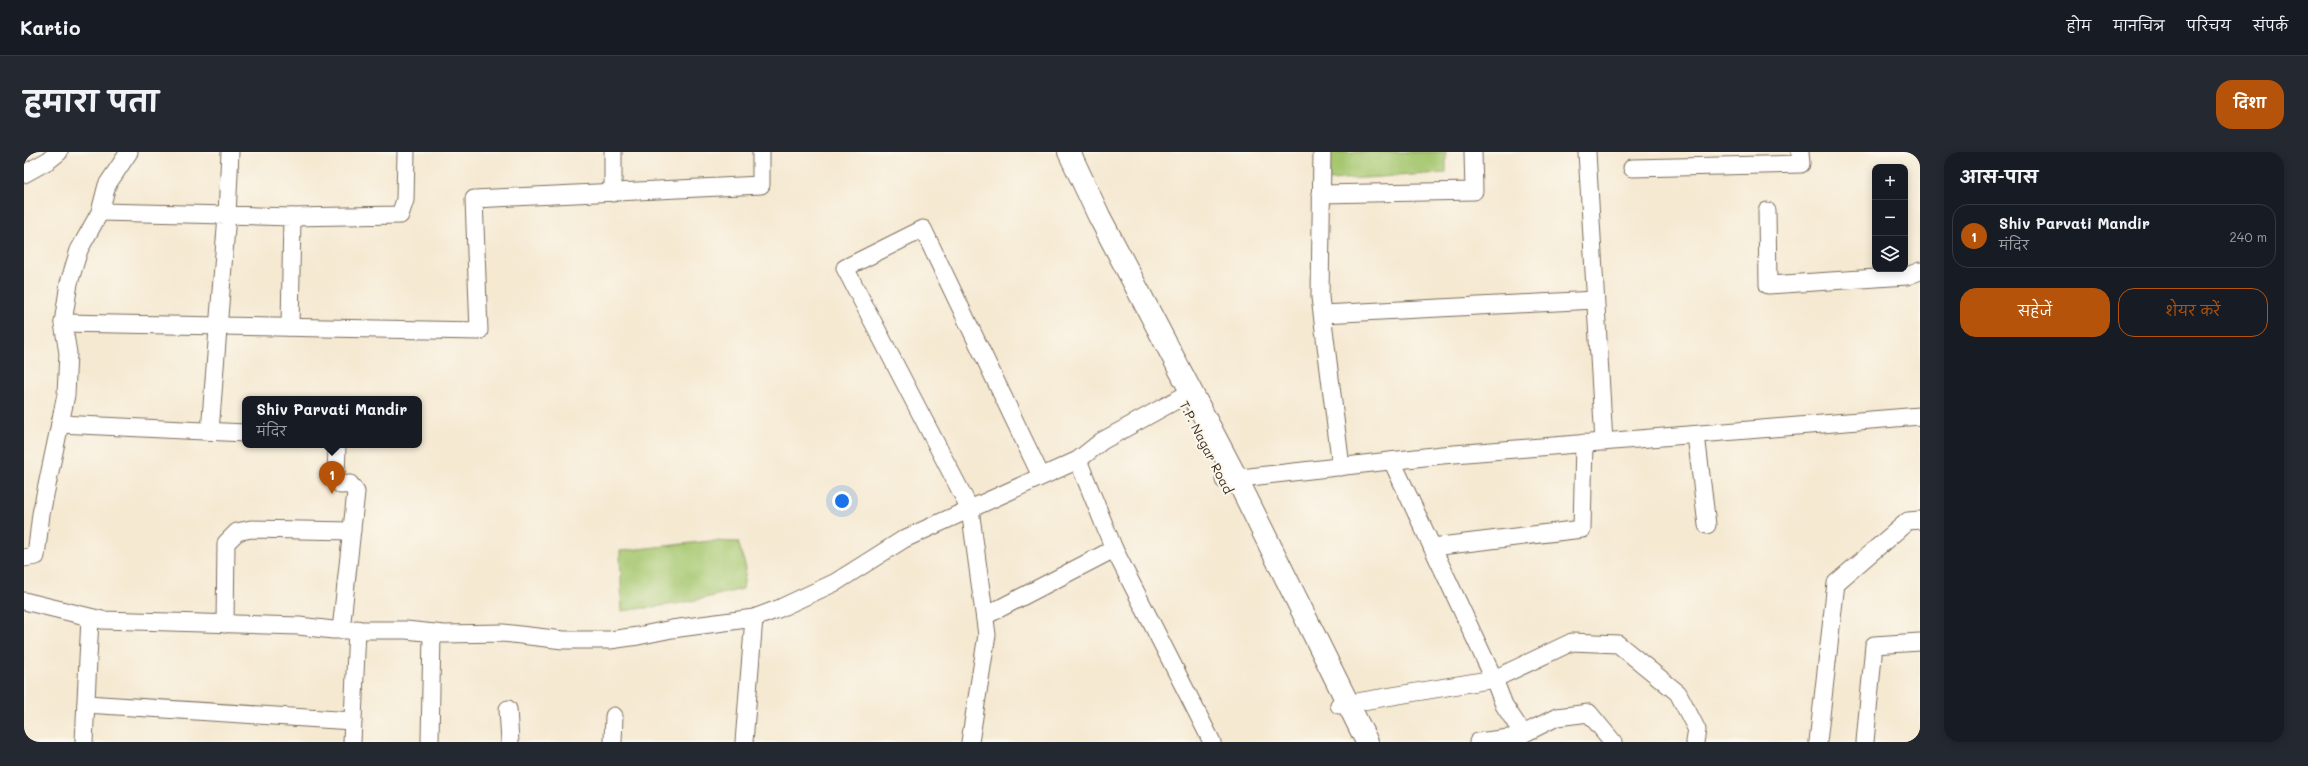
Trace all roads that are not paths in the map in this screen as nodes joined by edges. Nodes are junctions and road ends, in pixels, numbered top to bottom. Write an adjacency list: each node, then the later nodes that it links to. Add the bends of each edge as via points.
1 (59, 152): 14 (street)
2 (129, 152): 18 (street, via 107,185)
3 (230, 152): 19 (street)
4 (406, 152): 20 (street, via 405,200 400,215)
5 (613, 152): 15 (street)
6 (761, 152): 15 (street, via 761,185)
7 (1059, 152): 27 (main road, T.P. Nagar Road, via 1102,246)
8 (1069, 152): 27 (main road)
9 (1322, 152): 16 (street)
10 (1473, 152): 16 (street, via 1474,191)
11 (1587, 152): 22 (street)
12 (1800, 152): 13 (street, via 1801,164)
13 (1632, 168)
14 (24, 174)
15 (613, 193): 26 (street, via 474,200 479,331)
16 (1321, 194): 23 (street, via 1320,297)
17 (1767, 211): 21 (street, via 1768,285 1907,276)
18 (100, 212): 19 (street); 24 (street, via 79,250 69,283)
19 (227, 216): 20 (street); 25 (street)
20 (292, 217): 26 (street)
21 (1920, 272)
22 (1596, 300): 23 (street); 33 (street)
23 (1323, 314): 38 (street)
24 (63, 323): 25 (street); 29 (street, via 68,353 66,395)
25 (217, 326): 26 (street); 30 (street)
26 (290, 327)
27 (1186, 394): 36 (street, via 1102,442); 40 (main road, T.P. Nagar Road)
28 (1920, 416): 32 (street)
29 (60, 424): 30 (street); 47 (street, via 41,514 36,556)
30 (210, 431): 31 (street)
31 (242, 433)
32 (1696, 434): 33 (street); 43 (street)
33 (1604, 442): 34 (street)
34 (1584, 443): 37 (street); 45 (street, via 1582,529)
35 (337, 448): 44 (street, via 336,479 341,485 350,484 356,492)
36 (1078, 460): 39 (street); 46 (street)
37 (1392, 460): 38 (street); 45 (street)
38 (1341, 467): 40 (street)
39 (1040, 476): 41 (street); 41 (street, via 923,229 845,268)
40 (1231, 479): 58 (main road, T.P. Nagar Road)
41 (970, 509): 49 (street); 51 (street, via 904,540 836,582)
42 (1920, 520): 76 (street, via 1908,521 1836,583)
43 (1707, 525)
44 (352, 530): 52 (street, via 237,532 226,543); 53 (street)
45 (1432, 548): 56 (street)
46 (1114, 549): 49 (street); 70 (street)
47 (24, 558)
48 (24, 601): 50 (street)
49 (985, 616): 69 (street, via 987,635)
50 (90, 618): 52 (street); 57 (street)
51 (754, 618): 54 (street, via 610,640 555,639 503,633); 68 (street)
52 (225, 624): 53 (street)
53 (349, 630): 54 (street); 61 (street)
54 (432, 633): 65 (street)
55 (1920, 642): 77 (street, via 1874,645)
56 (1494, 679): 58 (street); 62 (street, via 1504,705); 75 (street, via 1572,642 1618,644 1678,693 1697,730)
57 (86, 704): 61 (street); 63 (street)
58 (1344, 705): 71 (main road, T.P. Nagar Road); 72 (main road)
59 (508, 709): 66 (street)
60 (614, 716): 67 (street)
61 (353, 721): 64 (street)
62 (1523, 734): 73 (street); 74 (street, via 1557,717 1588,713)
63 (84, 742)
64 (352, 742)
65 (430, 742)
66 (510, 742)
67 (613, 742)
68 (744, 742)
69 (970, 742)
70 (1212, 742)
71 (1358, 742)
72 (1367, 742)
73 (1478, 742)
74 (1613, 742)
75 (1695, 742)
76 (1818, 742)
77 (1865, 742)

